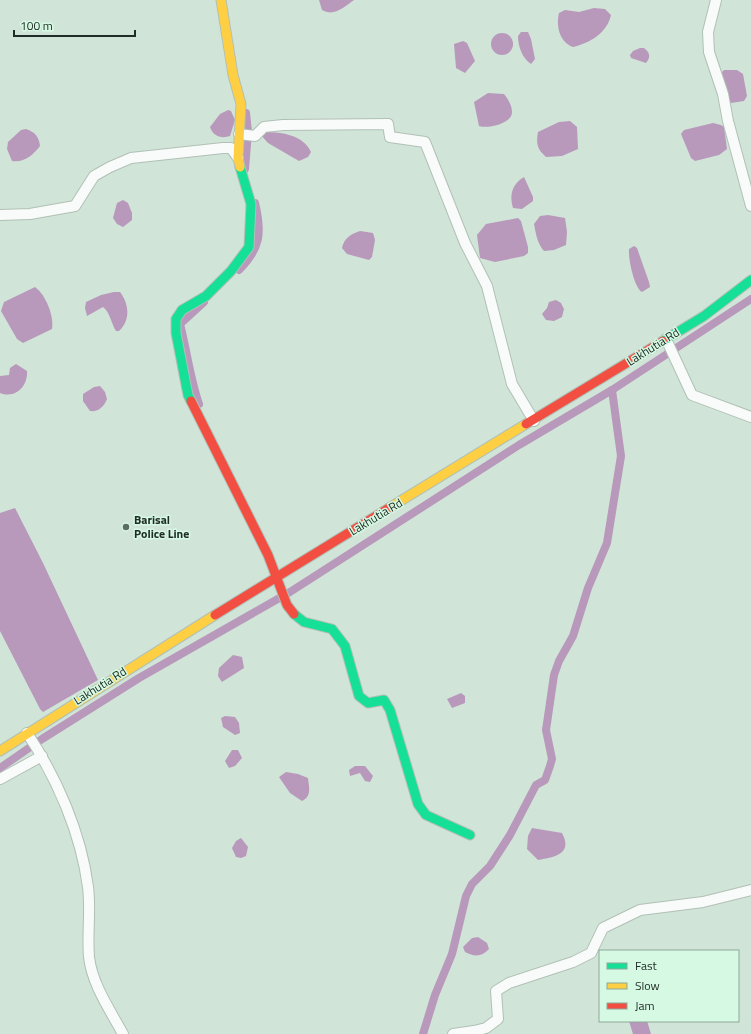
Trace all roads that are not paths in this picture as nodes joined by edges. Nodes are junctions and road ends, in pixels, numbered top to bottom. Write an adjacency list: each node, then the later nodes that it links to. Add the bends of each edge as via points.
1 (221, 0): 3 (street, via 241,104)
2 (716, 0): 5 (street, via 708,32 709,52 723,94)
3 (239, 134): 4 (street); 10 (street, via 255,136 264,127 283,125 388,124 390,137 425,142 465,243 487,286 512,384)
4 (238, 158): 6 (street, via 231,148 131,158 94,176 75,206 30,214); 11 (street, via 251,204 249,247 231,271 206,296 182,310 176,319 176,333 188,395 268,555)
5 (751, 206)
6 (0, 215)
7 (751, 280): 8 (street, Lakhutia Rd, via 704,316)
8 (666, 339): 9 (street, via 692,396); 10 (street, Lakhutia Rd)
9 (751, 417)
10 (534, 421): 11 (street, Lakhutia Rd)
11 (276, 577): 12 (street, Lakhutia Rd); 16 (street, via 287,605 294,614 304,622 332,629 345,646 359,696 368,703 384,700 390,710 418,804 426,815)
12 (27, 733): 13 (street, Lakhutia Rd); 14 (street)
13 (0, 751)
14 (42, 756): 15 (street); 18 (street, via 62,798 81,852 88,888 89,958 95,980)
15 (0, 779)
16 (470, 835)
17 (751, 890): 19 (street, via 703,902 640,910 603,928 591,953 573,962 509,983 496,991 498,1019 486,1028)
18 (123, 1034)
19 (453, 1034)

